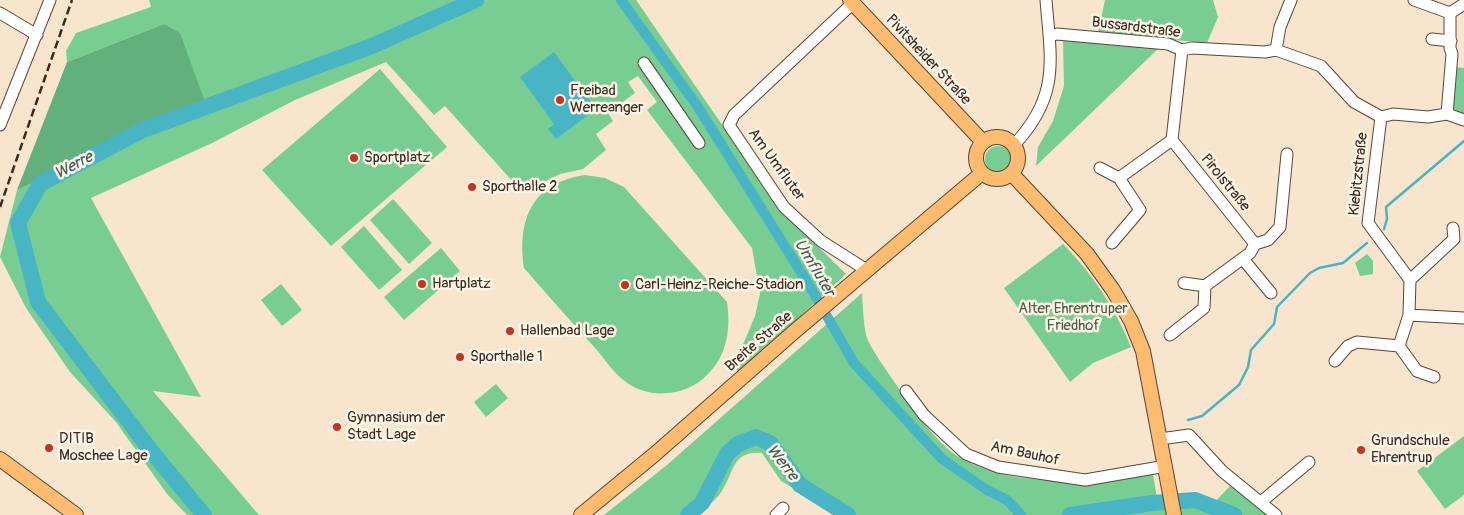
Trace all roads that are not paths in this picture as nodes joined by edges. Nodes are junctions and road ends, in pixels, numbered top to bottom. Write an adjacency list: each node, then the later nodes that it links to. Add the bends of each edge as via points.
1 (50, 0): 9 (street)
2 (1046, 0): 10 (street)
3 (1291, 0): 14 (street, via 1280,27)
4 (1414, 0): 8 (street)
5 (852, 2): 21 (main road, Pivitsheider Straße); 33 (street, Am Umfluter, via 734,115 729,125 784,207 821,241)
6 (1464, 4): 8 (street)
7 (0, 13): 9 (street)
8 (1450, 13): 12 (street)
9 (36, 35): 19 (street)
10 (1049, 36): 13 (street, Bussardstraße, via 1058,34 1168,44); 23 (street, via 1052,72 1046,97 1032,125)
11 (1432, 39): 12 (street)
12 (1451, 40): 16 (street)
13 (1182, 50): 14 (street, Bussardstraße); 20 (street)
14 (1276, 50): 17 (street, Bussardstraße, via 1321,66 1354,102)
15 (644, 63): 22 (street)
16 (1447, 114): 17 (street); 18 (street)
17 (1381, 117): 34 (street, Kiebitzstraße, via 1368,223)
18 (1464, 120)
19 (0, 125)
20 (1172, 140): 28 (street); 31 (street, Pirolstraße)
21 (983, 142): 23 (main road, via 996,137 1009,140); 26 (main road, via 976,157)
22 (699, 143)
23 (1014, 145): 27 (main road, via 1018,163)
24 (1287, 154): 31 (street, via 1280,227 1268,240)
25 (1100, 168): 28 (street)
26 (982, 173): 27 (main road, via 1000,180); 33 (main road, Breite Straße)
27 (1012, 174): 45 (main road, via 1087,254 1113,290 1143,351)
28 (1120, 178): 30 (street, via 1140,210)
29 (1453, 228): 34 (street, via 1454,239)
30 (1112, 243)
31 (1255, 244): 32 (street)
32 (1243, 259): 36 (street); 37 (street)
33 (868, 271): 51 (main road, Breite Straße)
34 (1410, 280): 38 (street)
35 (1184, 283): 36 (street)
36 (1205, 286): 40 (street, via 1204,308)
37 (1271, 293)
38 (1409, 315): 39 (street); 41 (street)
39 (1464, 318)
40 (1170, 335)
41 (1399, 346): 42 (street, via 1357,342 1348,346); 43 (street, via 1416,371)
42 (1335, 361)
43 (1434, 377)
44 (906, 390): 48 (street, Am Bauhof, via 924,415 966,454 998,467 1084,480)
45 (1160, 439): 48 (main road); 49 (street, via 1190,435 1222,471)
46 (0, 460): 50 (main road)
47 (1309, 462): 49 (street)
48 (1166, 466): 52 (main road)
49 (1261, 502): 53 (street)
50 (76, 515)
51 (581, 515)
52 (1174, 515)
53 (1276, 515)

